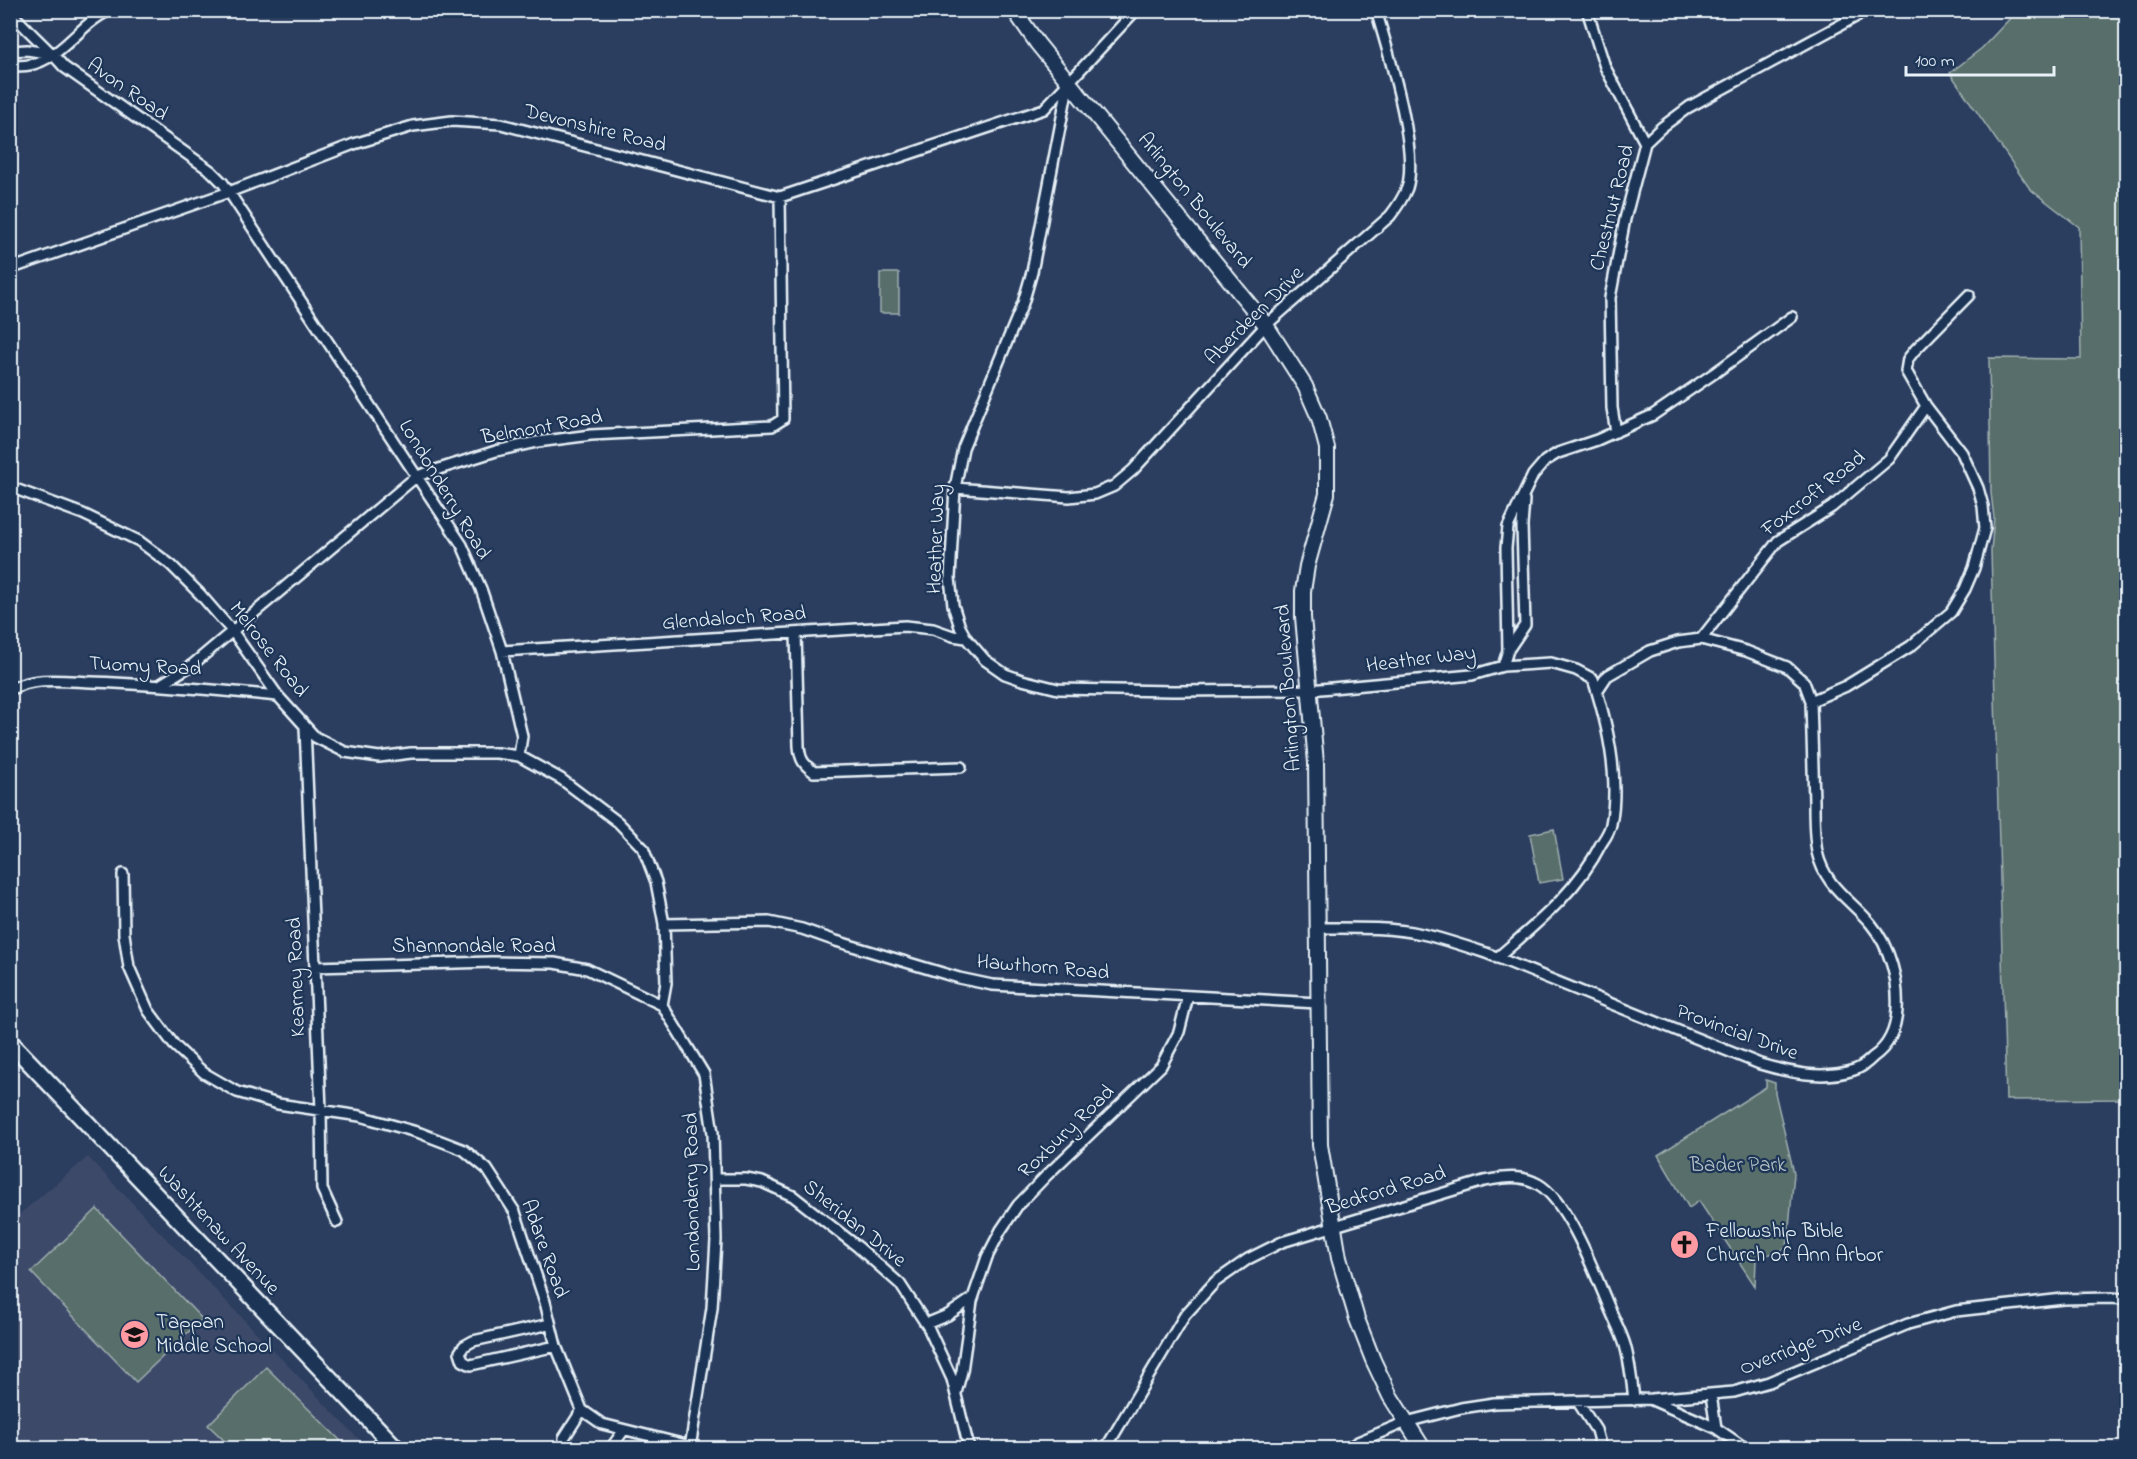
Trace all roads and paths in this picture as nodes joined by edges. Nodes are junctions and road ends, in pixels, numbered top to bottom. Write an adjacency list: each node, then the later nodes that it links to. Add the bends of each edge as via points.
1 (110, 10): 9 (street, via 91,20)
2 (1014, 10): 11 (street, Arlington Boulevard)
3 (1136, 10): 11 (street)
4 (1377, 10): 18 (street, Aberdeen Drive, via 1409,150 1407,187 1390,216)
5 (1587, 10): 12 (street, via 1605,67)
6 (1868, 10): 12 (street, Chestnut Road, via 1689,108)
7 (10, 11): 9 (street, Avon Road)
8 (10, 51): 9 (street)
9 (53, 54): 10 (street, via 30,65); 13 (street, Avon Road, via 64,68 211,171)
10 (10, 66)
11 (1069, 81): 14 (street, via 1044,109); 18 (street, Arlington Boulevard); 23 (street, Heather Way, via 1032,272 963,448)
12 (1645, 142): 20 (street, Chestnut Road, via 1610,298)
13 (229, 192): 14 (street, Devonshire Road, via 354,144 413,126 452,121 501,124); 15 (street, Devonshire Road); 21 (street, Londonderry Road)
14 (780, 197): 21 (street, Belmont Road, via 783,419 772,426 591,435 537,442)
15 (10, 269)
16 (1969, 295): 19 (street, via 1908,359 1906,372)
17 (1792, 316): 20 (street, Heather Way, via 1653,415)
18 (1266, 325): 23 (street, Aberdeen Drive, via 1114,486 1095,494 1069,497); 34 (street, Arlington Boulevard, via 1305,386 1327,448 1327,494 1312,544 1304,591)
19 (1926, 406): 28 (street, Foxcroft Road, via 1889,459 1832,507 1778,541); 37 (street, via 1962,453 1978,488 1985,528 1974,568 1951,612 1911,646 1846,686)
20 (1616, 432): 24 (street, Heather Way, via 1545,461)
21 (417, 476): 25 (street, Belmont Road); 30 (street, Londonderry Road, via 462,545)
22 (10, 487): 25 (street, Melrose Road, via 83,514 139,541 201,594)
23 (955, 488): 27 (street, Heather Way, via 950,578 953,605)
24 (1524, 495): 29 (street, Heather Way, via 1508,527); 29 (street, Heather Way, via 1526,625)
25 (233, 632): 32 (street, Belmont Road); 36 (street, Melrose Road)
26 (796, 633): 27 (street, Glendaloch Road, via 905,626); 30 (street, Glendaloch Road); 40 (street, via 799,746 806,766 814,772)
27 (966, 638): 34 (street, Heather Way, via 985,660 1005,674 1058,689)
28 (1701, 639): 35 (street, Provincial Drive, via 1650,651 1607,676); 37 (street, Provincial Drive, via 1787,667 1804,682)
29 (1508, 650): 31 (street, Heather Way)
30 (502, 651): 39 (street, Londonderry Road, via 522,736)
31 (1503, 666): 34 (street, Heather Way, via 1472,675); 35 (street, Heather Way, via 1551,663 1593,679)
32 (161, 684): 33 (street, Tuomy Road, via 41,681 19,684); 36 (street, Tuomy Road)
33 (10, 690)
34 (1310, 690): 43 (street, Arlington Boulevard, via 1316,763)
35 (1597, 691): 44 (street, via 1611,755 1611,825 1591,864 1560,903)
36 (278, 696): 38 (street, Melrose Road)
37 (1811, 701): 44 (street, Provincial Drive, via 1817,852 1833,886 1881,938 1897,987 1893,1031 1881,1052 1856,1070 1830,1075 1791,1073)
38 (305, 727): 39 (street, Melrose Road, via 315,737 345,752 379,757 422,753); 45 (street, Kearney Road)
39 (519, 756): 42 (street, via 561,779 618,822 643,848 656,882)
40 (961, 767)
41 (123, 874): 50 (street, Adare Road, via 129,967 148,1010 174,1045 204,1073 237,1092)
42 (664, 924): 46 (street, Hawthorn Road, via 769,922 992,985); 48 (street, via 666,983)
43 (1318, 928): 44 (street, Provincial Drive, via 1420,933); 47 (street, Arlington Boulevard)
44 (1497, 958)
45 (315, 967): 48 (street, Shannondale Road, via 554,963 587,969); 50 (street, Kearney Road)
46 (1188, 996): 47 (street, Hawthorn Road); 54 (street, Roxbury Road, via 1179,1032 1161,1066 1018,1205 987,1257)
47 (1318, 1003): 53 (street, Arlington Boulevard, via 1320,1145)
48 (662, 1005): 51 (street, Londonderry Road, via 704,1074)
49 (10, 1042): 69 (main road, Washtenaw Avenue)
50 (321, 1110): 52 (street, Kearney Road, via 322,1189); 56 (street, Adare Road, via 420,1133 464,1150 487,1168 515,1212)
51 (715, 1179): 57 (street, Sheridan Drive, via 762,1182 793,1196 900,1284); 68 (street, Londonderry Road, via 712,1308)
52 (337, 1222)
53 (1334, 1225): 62 (street, Bedford Road, via 1484,1181 1519,1177 1537,1183 1553,1196 1599,1284 1624,1343); 65 (street, Arlington Boulevard, via 1357,1319 1377,1369); 73 (street, Bedford Road, via 1282,1242 1215,1282 1185,1315)
54 (973, 1298): 57 (street); 59 (street, Roxbury Road)
55 (2127, 1299): 60 (street, Overridge Drive, via 2063,1299 1956,1311 1908,1324 1769,1382)
56 (550, 1324): 58 (street, Adare Road); 58 (street, via 474,1341 460,1352 463,1361 471,1365)
57 (926, 1324): 59 (street, Sheridan Drive)
58 (556, 1346): 64 (street, Adare Road)
59 (956, 1393): 72 (street, Sheridan Drive)
60 (1712, 1395): 61 (street, Overridge Drive); 66 (street)
61 (1651, 1399): 62 (street, Overridge Drive); 66 (street)
62 (1634, 1400): 63 (street, Overridge Drive)
63 (1578, 1402): 65 (street, Overridge Drive, via 1494,1403); 76 (street, via 1596,1430)
64 (582, 1410): 67 (street, via 602,1424); 70 (street, via 564,1438)
65 (1406, 1422): 74 (street, Overridge Drive); 75 (street, Arlington Boulevard)
66 (1716, 1428): 77 (street)
67 (624, 1430): 68 (street); 71 (street)
68 (690, 1447)
69 (396, 1449)
70 (564, 1449)
71 (611, 1449)
72 (969, 1449)
73 (1106, 1449)
74 (1348, 1449)
75 (1423, 1449)
76 (1601, 1449)
77 (1745, 1449)

